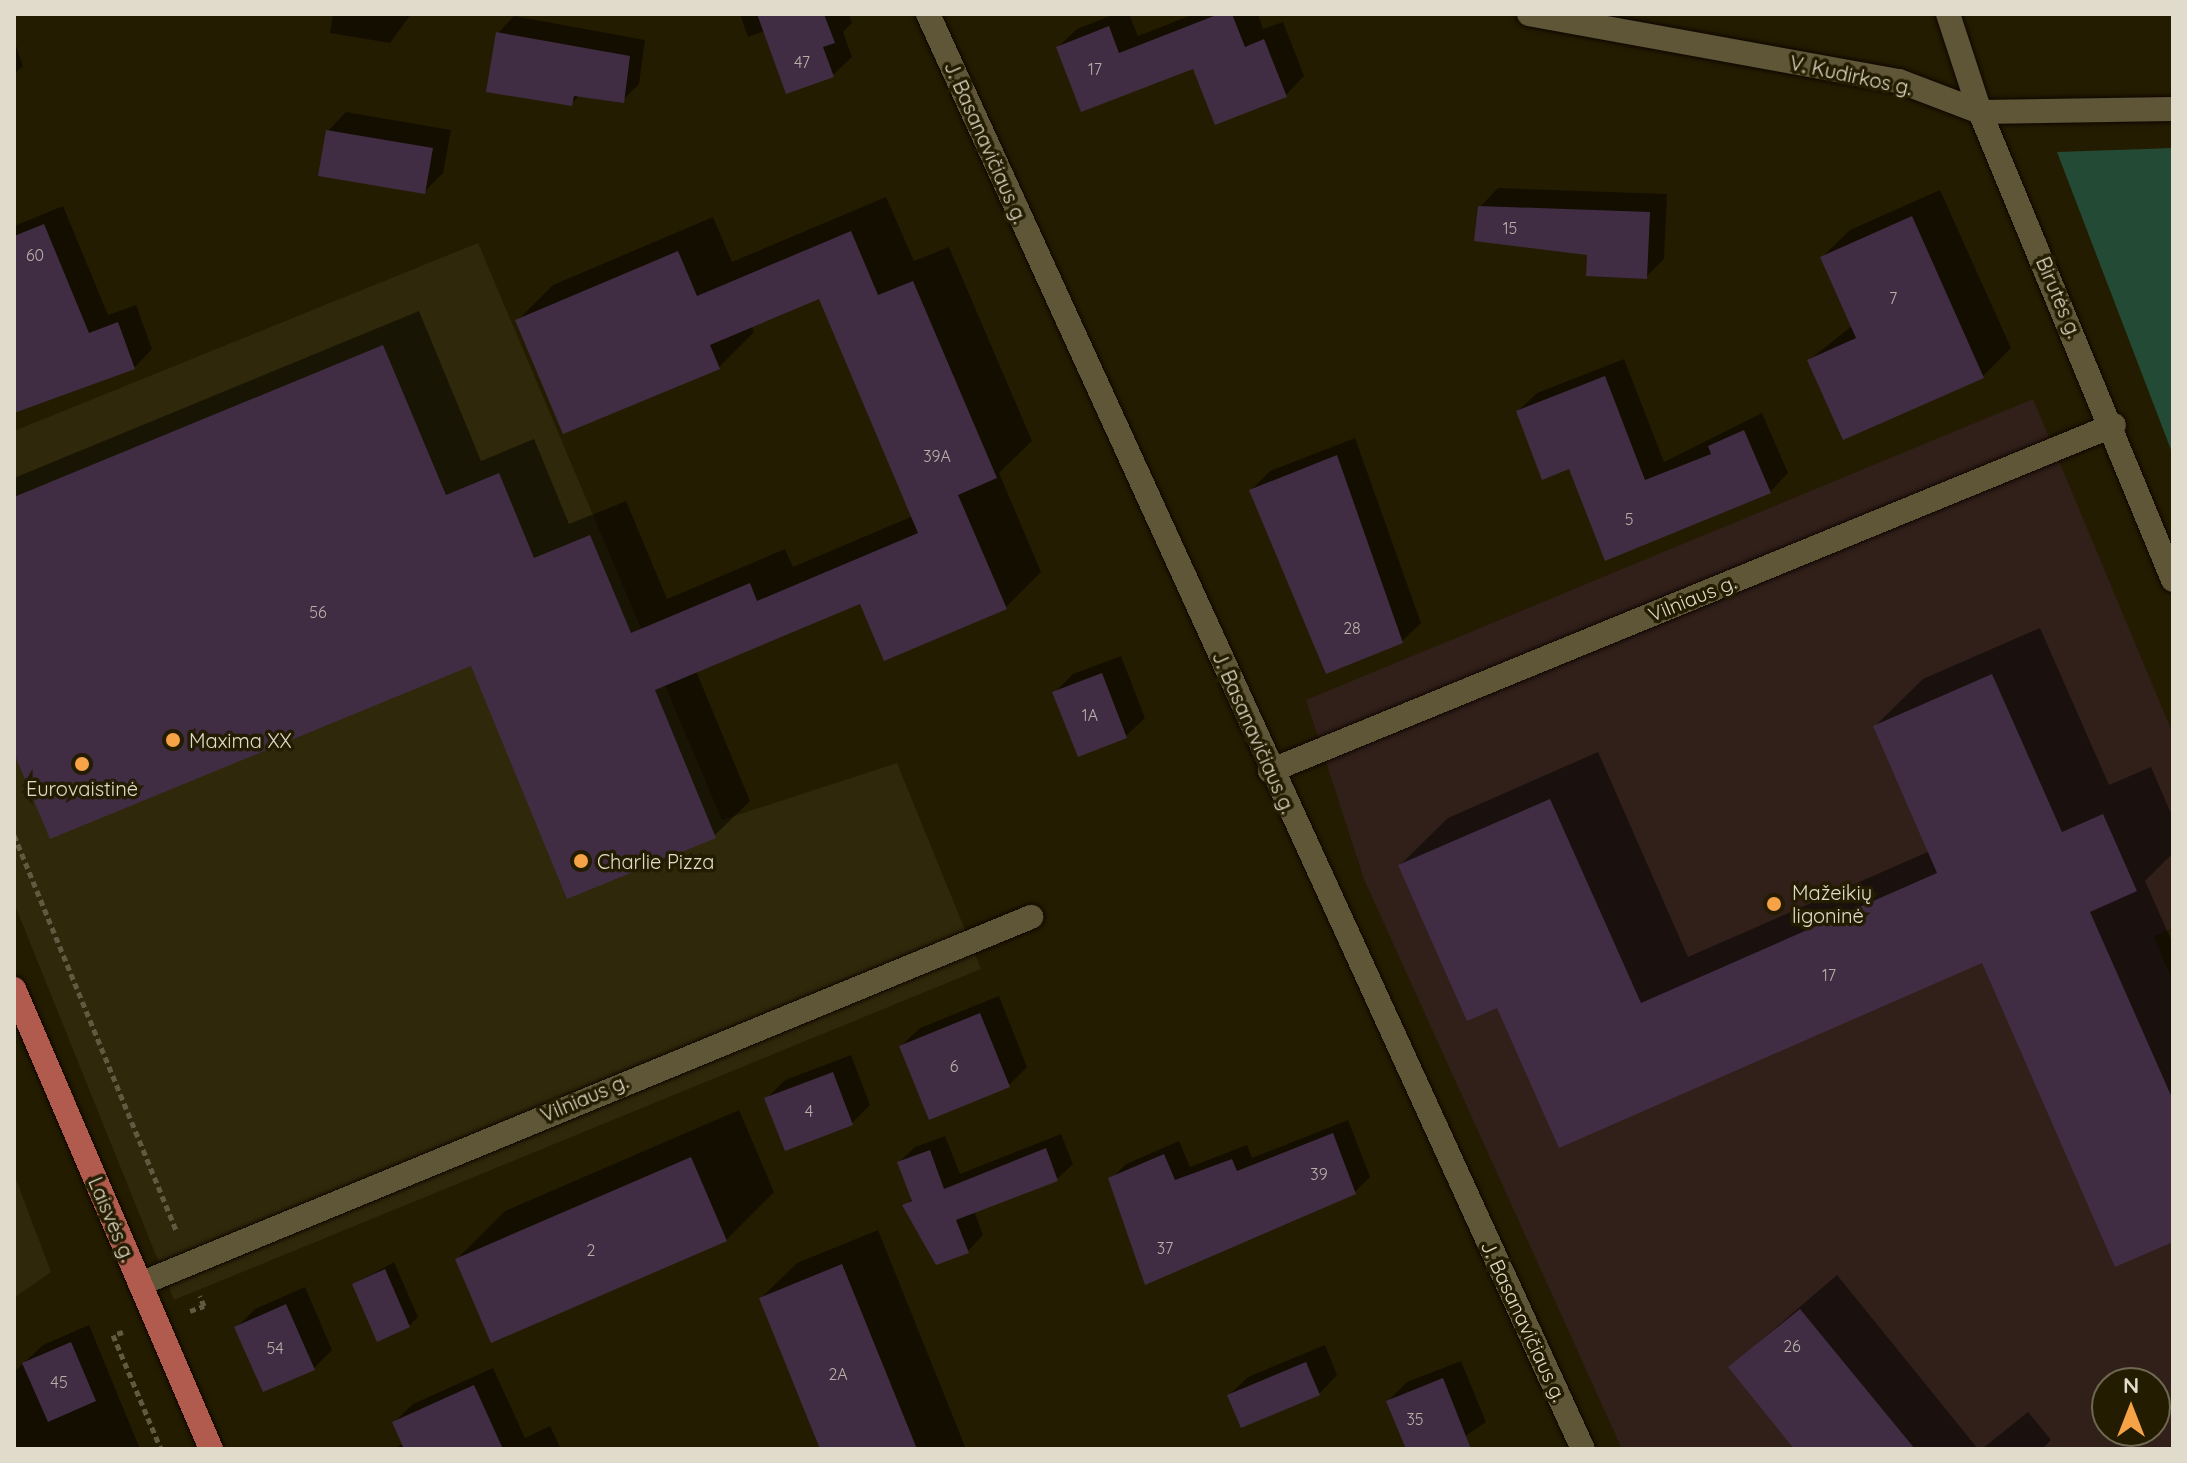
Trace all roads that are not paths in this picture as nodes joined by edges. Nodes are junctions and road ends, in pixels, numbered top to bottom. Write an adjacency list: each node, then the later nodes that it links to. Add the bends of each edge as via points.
1 (928, 14): 8 (street, J. Basanavičiaus g.)
2 (1529, 14): 5 (street, V. Kudirkos g., via 1899,81)
3 (1948, 14): 5 (street, Birutės g.)
4 (2173, 109): 5 (street, V. Kudirkos g.)
5 (1980, 112): 6 (street, Birutės g.)
6 (2114, 425): 7 (street, Birutės g.); 8 (street, Vilniaus g.)
7 (2173, 580)
8 (1270, 771): 13 (street, J. Basanavičiaus g.)
9 (1031, 917): 11 (street, Vilniaus g.)
10 (14, 989): 11 (main road, Laisvės g.)
11 (140, 1284): 12 (main road, Laisvės g.)
12 (211, 1449)
13 (1583, 1449)

